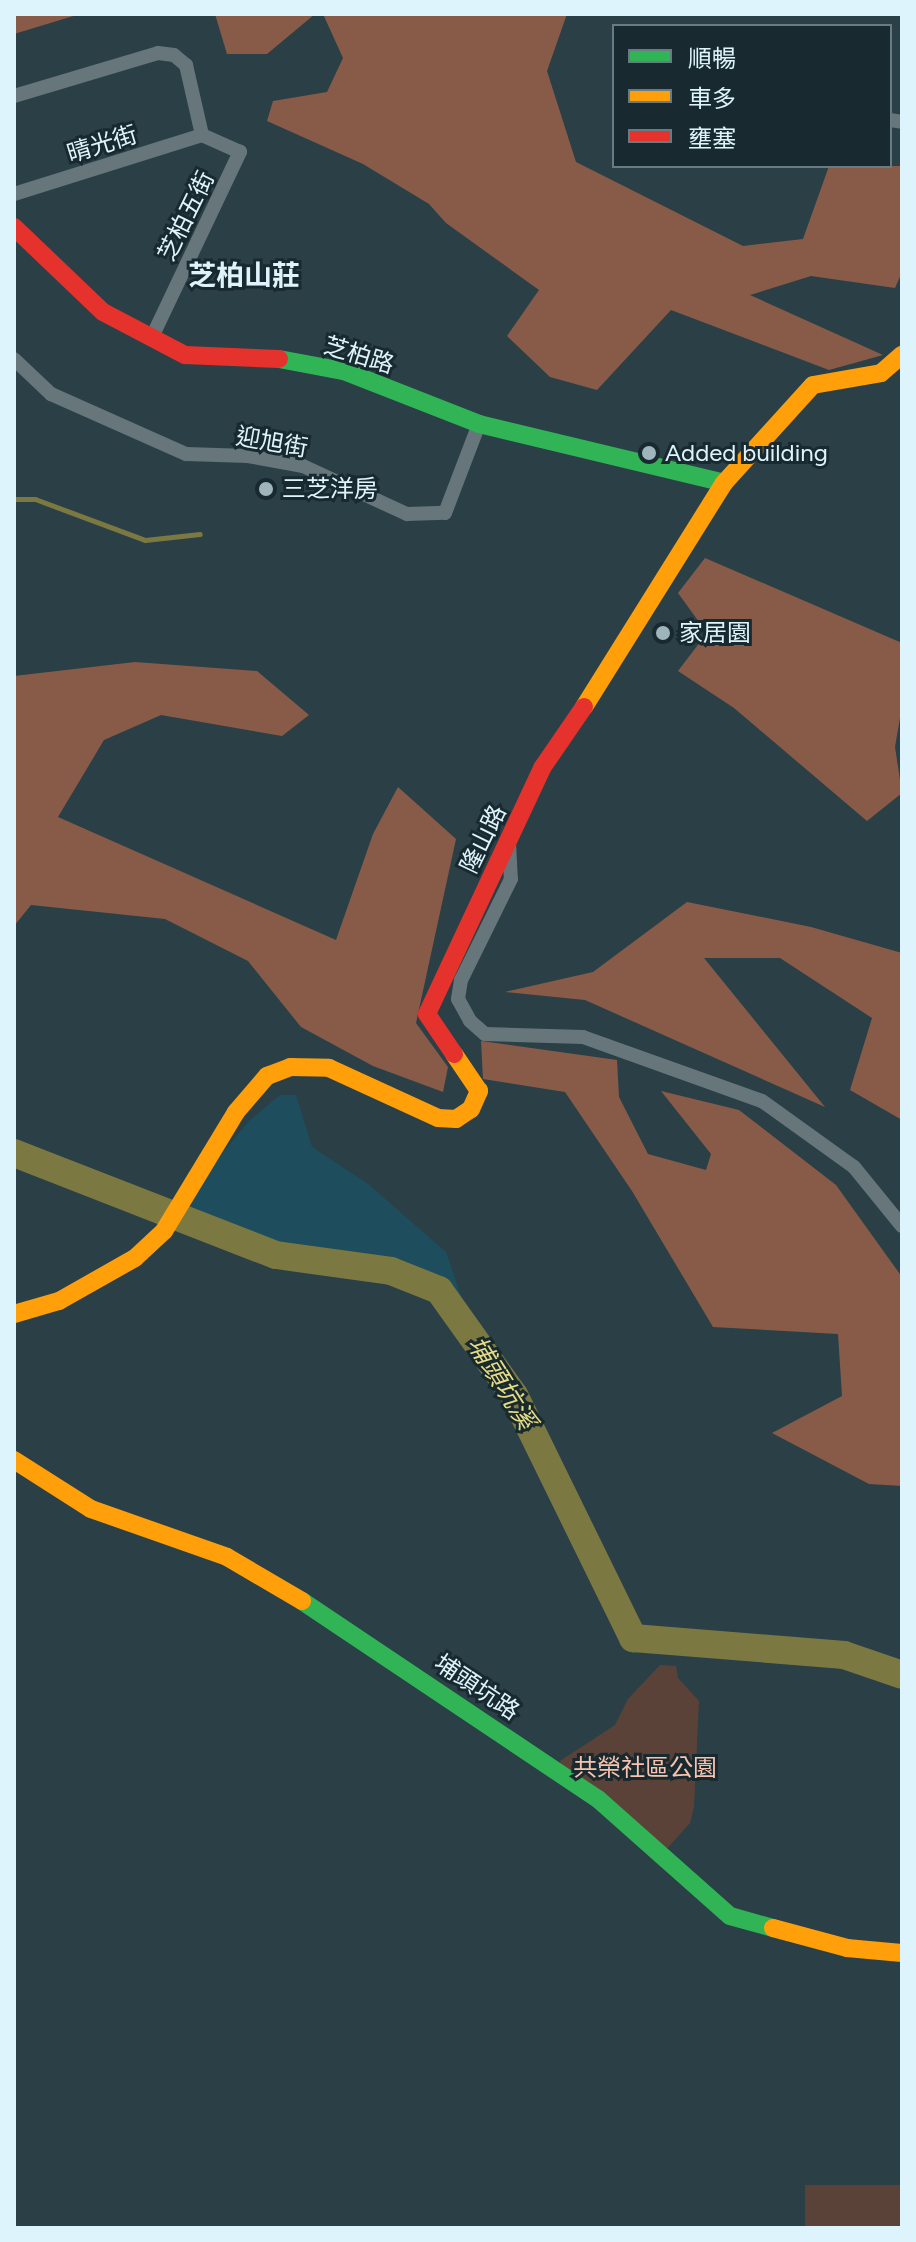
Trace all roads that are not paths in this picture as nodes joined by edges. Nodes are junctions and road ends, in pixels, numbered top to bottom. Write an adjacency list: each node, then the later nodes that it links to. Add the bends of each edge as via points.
1 (14, 96): 2 (street, via 158,53 174,55 186,65)
2 (202, 135): 3 (street, 晴光街); 5 (street, 芝柏五街, via 240,152)
3 (14, 194)
4 (14, 227): 5 (street, 芝柏路, via 103,312)
5 (153, 335): 8 (street, 芝柏路, via 185,355 254,354 344,371)
6 (902, 355): 9 (street, 隆山路, via 881,373 813,385)
7 (14, 359): 8 (street, 迎旭街, via 51,394 186,454 248,456 303,466 407,514 445,513)
8 (479, 424): 9 (street, 芝柏路)
9 (724, 483): 10 (street, 隆山路, via 626,645 542,768)
10 (509, 843): 11 (street, via 511,879 461,980 458,999 470,1021 485,1034 583,1037 762,1101 854,1167); 12 (street, 隆山路, via 427,1014 479,1091 471,1109 456,1119 438,1118 329,1068 290,1067 267,1076 251,1091 164,1231 135,1258 59,1301)
11 (902, 1226)
12 (14, 1314)
13 (14, 1460): 14 (street, 埔頭坑路, via 91,1509 227,1557 298,1597 598,1799 730,1916 847,1948)
14 (902, 1953)

